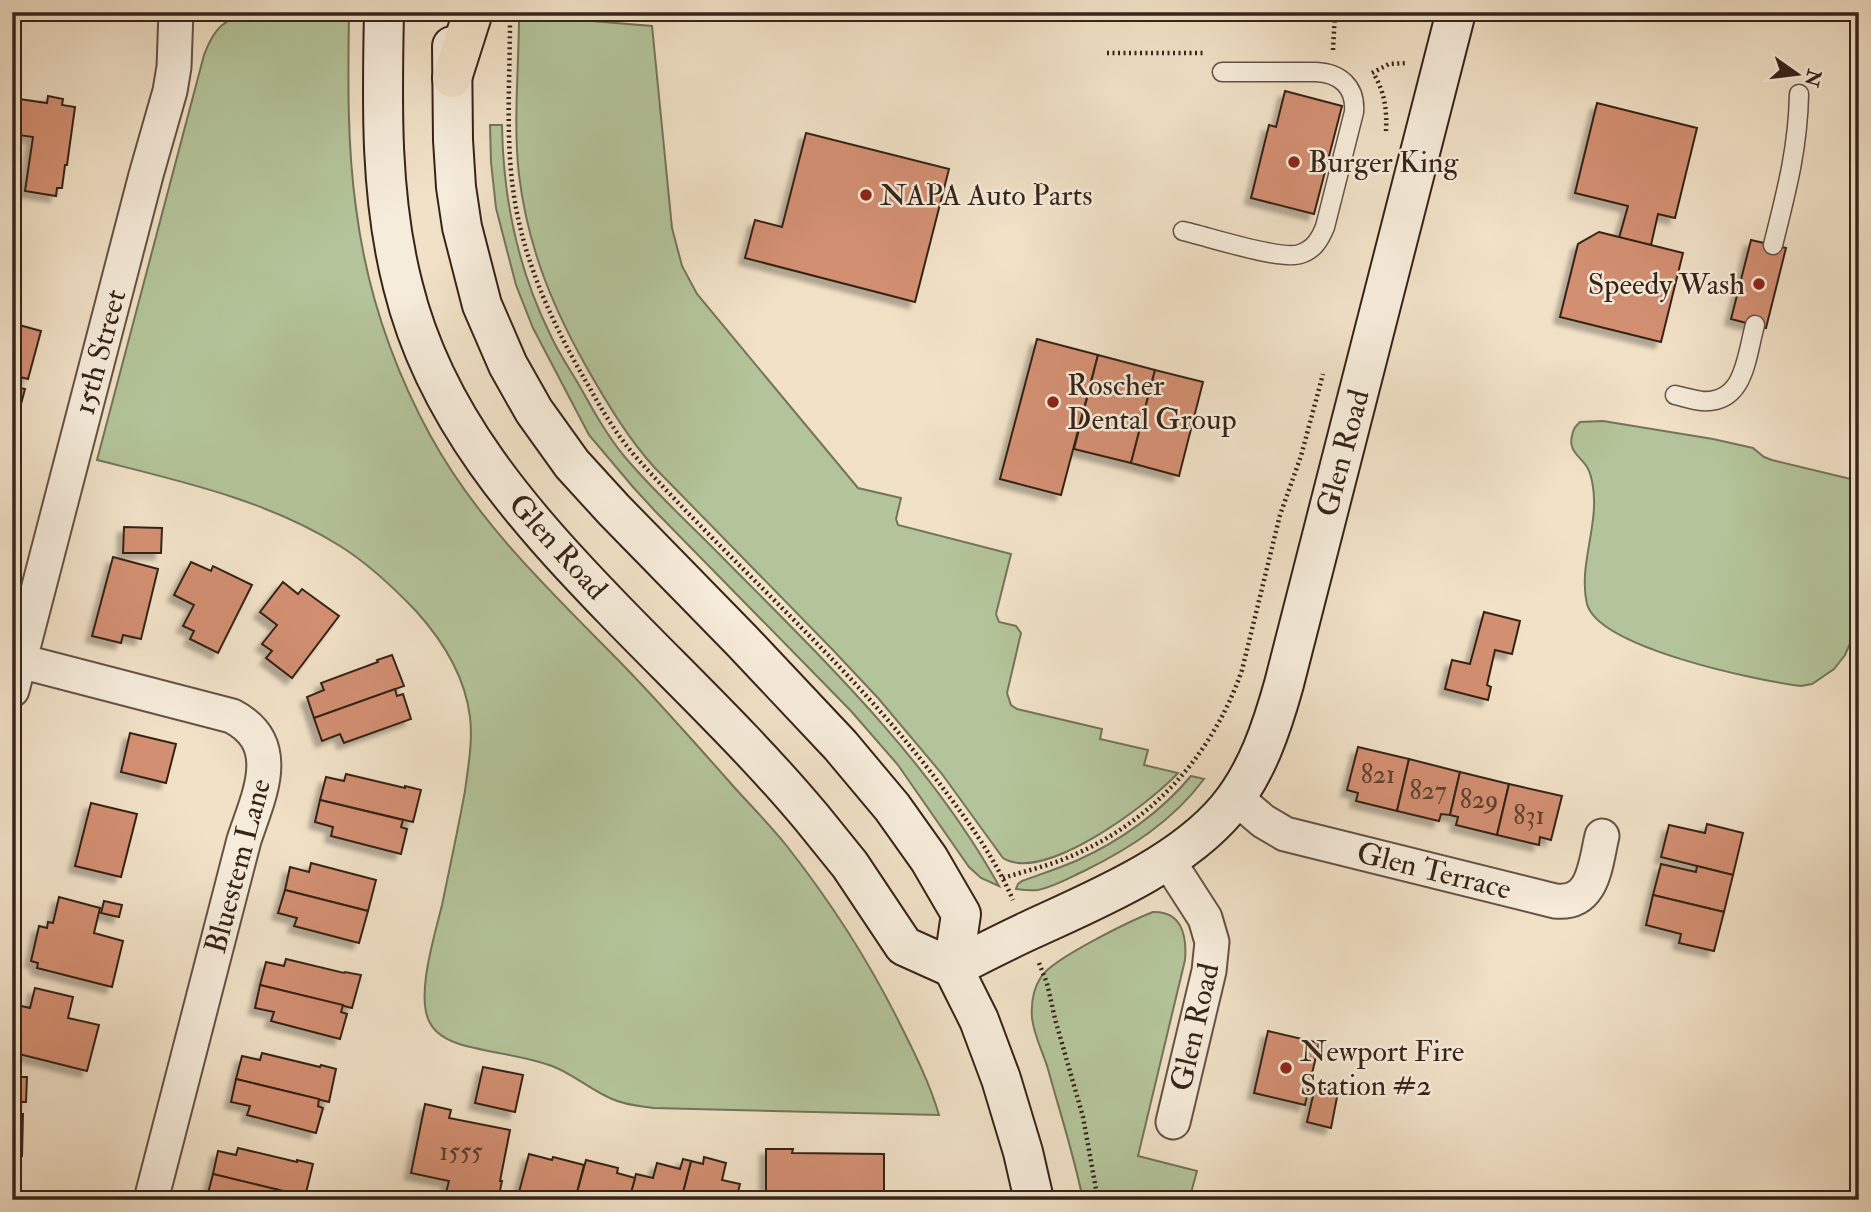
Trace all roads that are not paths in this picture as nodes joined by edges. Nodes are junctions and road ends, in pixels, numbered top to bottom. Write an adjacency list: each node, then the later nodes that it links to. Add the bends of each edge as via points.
1 (176, 12): 13 (street, 15th Street, via 170,90)
2 (384, 12): 17 (street, Glen Road, via 386,185 400,275 426,358 468,436 538,529 813,818 850,864 904,946)
3 (453, 12): 6 (street)
4 (473, 12): 6 (highway)
5 (1456, 12): 14 (street, Glen Road, via 1278,706 1262,750)
6 (454, 68): 17 (street, via 456,187 465,243 482,305 516,382 572,464 840,745 910,830 961,914)
7 (1222, 72): 9 (lane, via 1329,74 1347,85 1354,112 1325,227 1310,250 1295,256 1278,255)
8 (1799, 94): 10 (lane, via 1794,158)
9 (1183, 230)
10 (1773, 246)
11 (1755, 325): 12 (lane, via 1742,373 1730,394 1708,401)
12 (1675, 395)
13 (16, 676): 19 (street, Bluestem Lane, via 232,716 261,744 264,776)
14 (1236, 797): 15 (street, Glen Terrace, via 1269,825 1292,836 1561,901 1573,900 1587,889); 16 (street, Glen Road, via 1208,828)
15 (1602, 836)
16 (1167, 859): 17 (street, Glen Road); 18 (street, Glen Road, via 1205,918 1212,942)
17 (953, 968): 20 (street, via 1001,1079)
18 (1173, 1122)
19 (151, 1200)
20 (1034, 1200)

